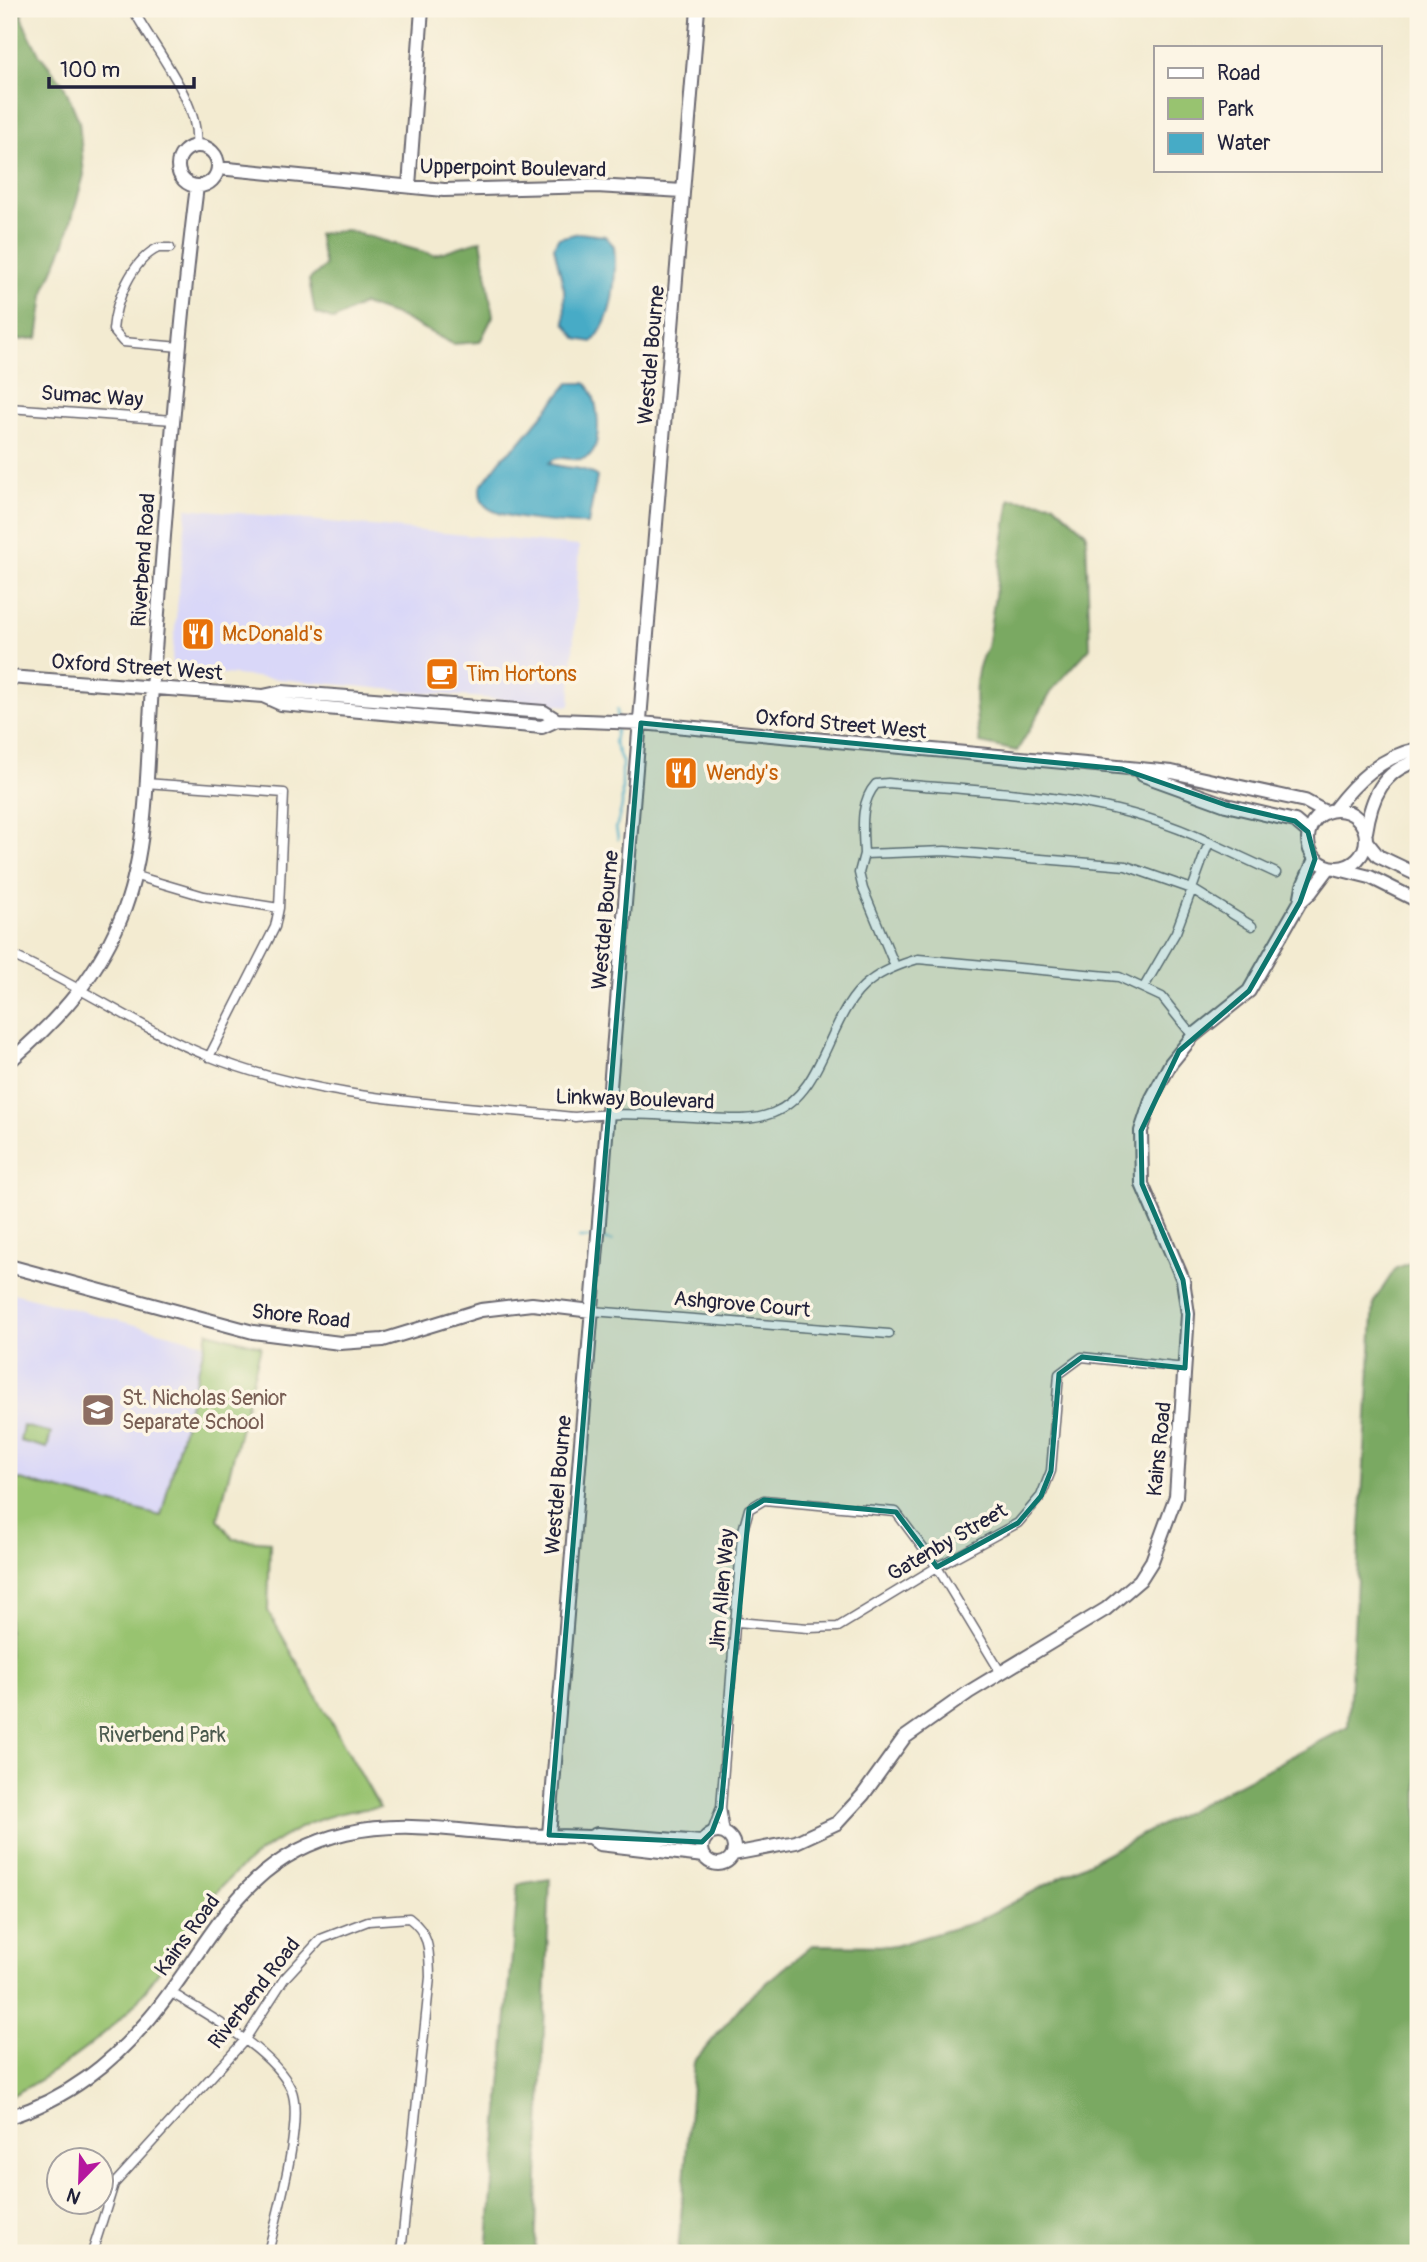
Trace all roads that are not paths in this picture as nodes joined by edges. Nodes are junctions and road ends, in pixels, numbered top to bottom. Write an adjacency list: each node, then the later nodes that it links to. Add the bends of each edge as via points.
1 (133, 9): 4 (street, via 191,111)
2 (422, 9): 7 (street)
3 (698, 9): 8 (street, Westdel Bourne)
4 (196, 145): 5 (street, via 213,152); 6 (street, via 183,151 177,168 184,181)
5 (218, 168): 6 (street, via 210,182); 7 (street, Upperpoint Boulevard)
6 (197, 186): 10 (street, Riverbend Road)
7 (409, 186): 8 (street, Upperpoint Boulevard)
8 (683, 191): 15 (street, Westdel Bourne)
9 (170, 248): 10 (street, via 159,247 143,261 119,296 113,330 123,342)
10 (180, 347): 12 (street, Riverbend Road)
11 (9, 408): 12 (street, Sumac Way)
12 (173, 420): 14 (street, Riverbend Road)
13 (9, 677): 14 (street, Oxford Street West)
14 (152, 686): 15 (street, Oxford Street West, via 263,696 281,704 542,727 557,720); 19 (street, Riverbend Road)
15 (640, 723): 18 (street, Oxford Street West); 42 (street, Westdel Bourne)
16 (1418, 749): 20 (street, via 1396,754 1364,776)
17 (1418, 761): 22 (street, via 1406,764 1378,787 1371,801)
18 (1122, 769): 20 (street, Oxford Street West, via 1172,772 1305,801); 21 (street, Oxford Street West, via 1226,806 1295,821)
19 (145, 783): 28 (street, Riverbend Road); 33 (street, via 285,793)
20 (1329, 811): 21 (street, via 1317,817); 22 (street, via 1357,817)
21 (1308, 832): 25 (street, via 1308,846)
22 (1366, 837): 26 (street, via 1364,850 1352,864); 29 (street, via 1378,856)
23 (1209, 842): 24 (street, via 1178,827 1084,800 876,783 865,802); 27 (street); 30 (street)
24 (864, 854): 30 (street, via 945,851 1126,866); 36 (street, via 859,873 863,889)
25 (1315, 859): 26 (street); 32 (street, Kains Road)
26 (1332, 868): 31 (street, via 1370,877); 32 (street, Kains Road)
27 (1276, 873)
28 (133, 875): 33 (street, via 204,896); 38 (street, Riverbend Road, via 114,935)
29 (1418, 876)
30 (1192, 889): 34 (street); 37 (street, via 1176,932)
31 (1418, 901)
32 (1300, 902): 39 (street, Kains Road, via 1249,991)
33 (279, 908): 40 (street, via 275,927)
34 (1252, 926)
35 (9, 954): 38 (street, Linkway Boulevard)
36 (895, 966): 37 (street, Linkway Boulevard, via 918,959 1119,977); 42 (street, Linkway Boulevard, via 868,981 856,995 803,1090 773,1113 737,1120)
37 (1144, 986): 39 (street, Linkway Boulevard, via 1162,997)
38 (80, 991): 40 (street, Linkway Boulevard); 41 (street, Riverbend Road, via 55,1022)
39 (1193, 1036): 46 (street, Kains Road, via 1152,1098 1139,1150 1142,1184 1183,1280 1188,1314)
40 (209, 1057): 42 (street, Linkway Boulevard, via 314,1088 575,1117)
41 (9, 1062)
42 (608, 1113): 44 (street, Westdel Bourne)
43 (9, 1266): 44 (street, Shore Road, via 253,1332 340,1343 383,1340 481,1310 532,1304)
44 (592, 1311): 45 (street, Ashgrove Court); 50 (street, Westdel Bourne)
45 (889, 1334)
46 (1185, 1368): 47 (street, Gatenby Street, via 1082,1357 1059,1374 1051,1471 1041,1496 1018,1523); 49 (street, Kains Road, via 1176,1496 1152,1561 1140,1580 1106,1609)
47 (937, 1567): 48 (street, Gatenby Street, via 838,1627); 48 (street, Jim Allen Way, via 896,1512 764,1500 749,1508 742,1534); 49 (street, Jim Allen Way)
48 (737, 1622): 51 (street, Jim Allen Way, via 721,1808)
49 (1001, 1673): 54 (street, Kains Road, via 904,1738 837,1822 796,1842)
50 (548, 1835): 52 (street, Kains Road); 57 (street, Kains Road, via 389,1825 344,1833 297,1851 267,1869 226,1909)
51 (723, 1835): 53 (street); 54 (street, Kains Road); 55 (street)
52 (590, 1838): 53 (street, Kains Road, via 597,1834); 56 (street, Kains Road, via 599,1843)
53 (702, 1842): 56 (street)
54 (757, 1847): 55 (street, Kains Road)
55 (733, 1854): 56 (street, via 720,1864)
56 (704, 1856)
57 (170, 1992): 58 (street); 59 (street, Kains Road, via 113,2059 88,2079 55,2100)
58 (244, 2041): 60 (street, Riverbend Road, via 114,2184); 61 (street, via 278,2069 292,2091 292,2143); 62 (street, Riverbend Road, via 284,1979 321,1939 368,1921 410,1918 421,1927 428,1940 430,1977)
59 (9, 2117)
60 (92, 2253)
61 (268, 2253)
62 (401, 2253)

